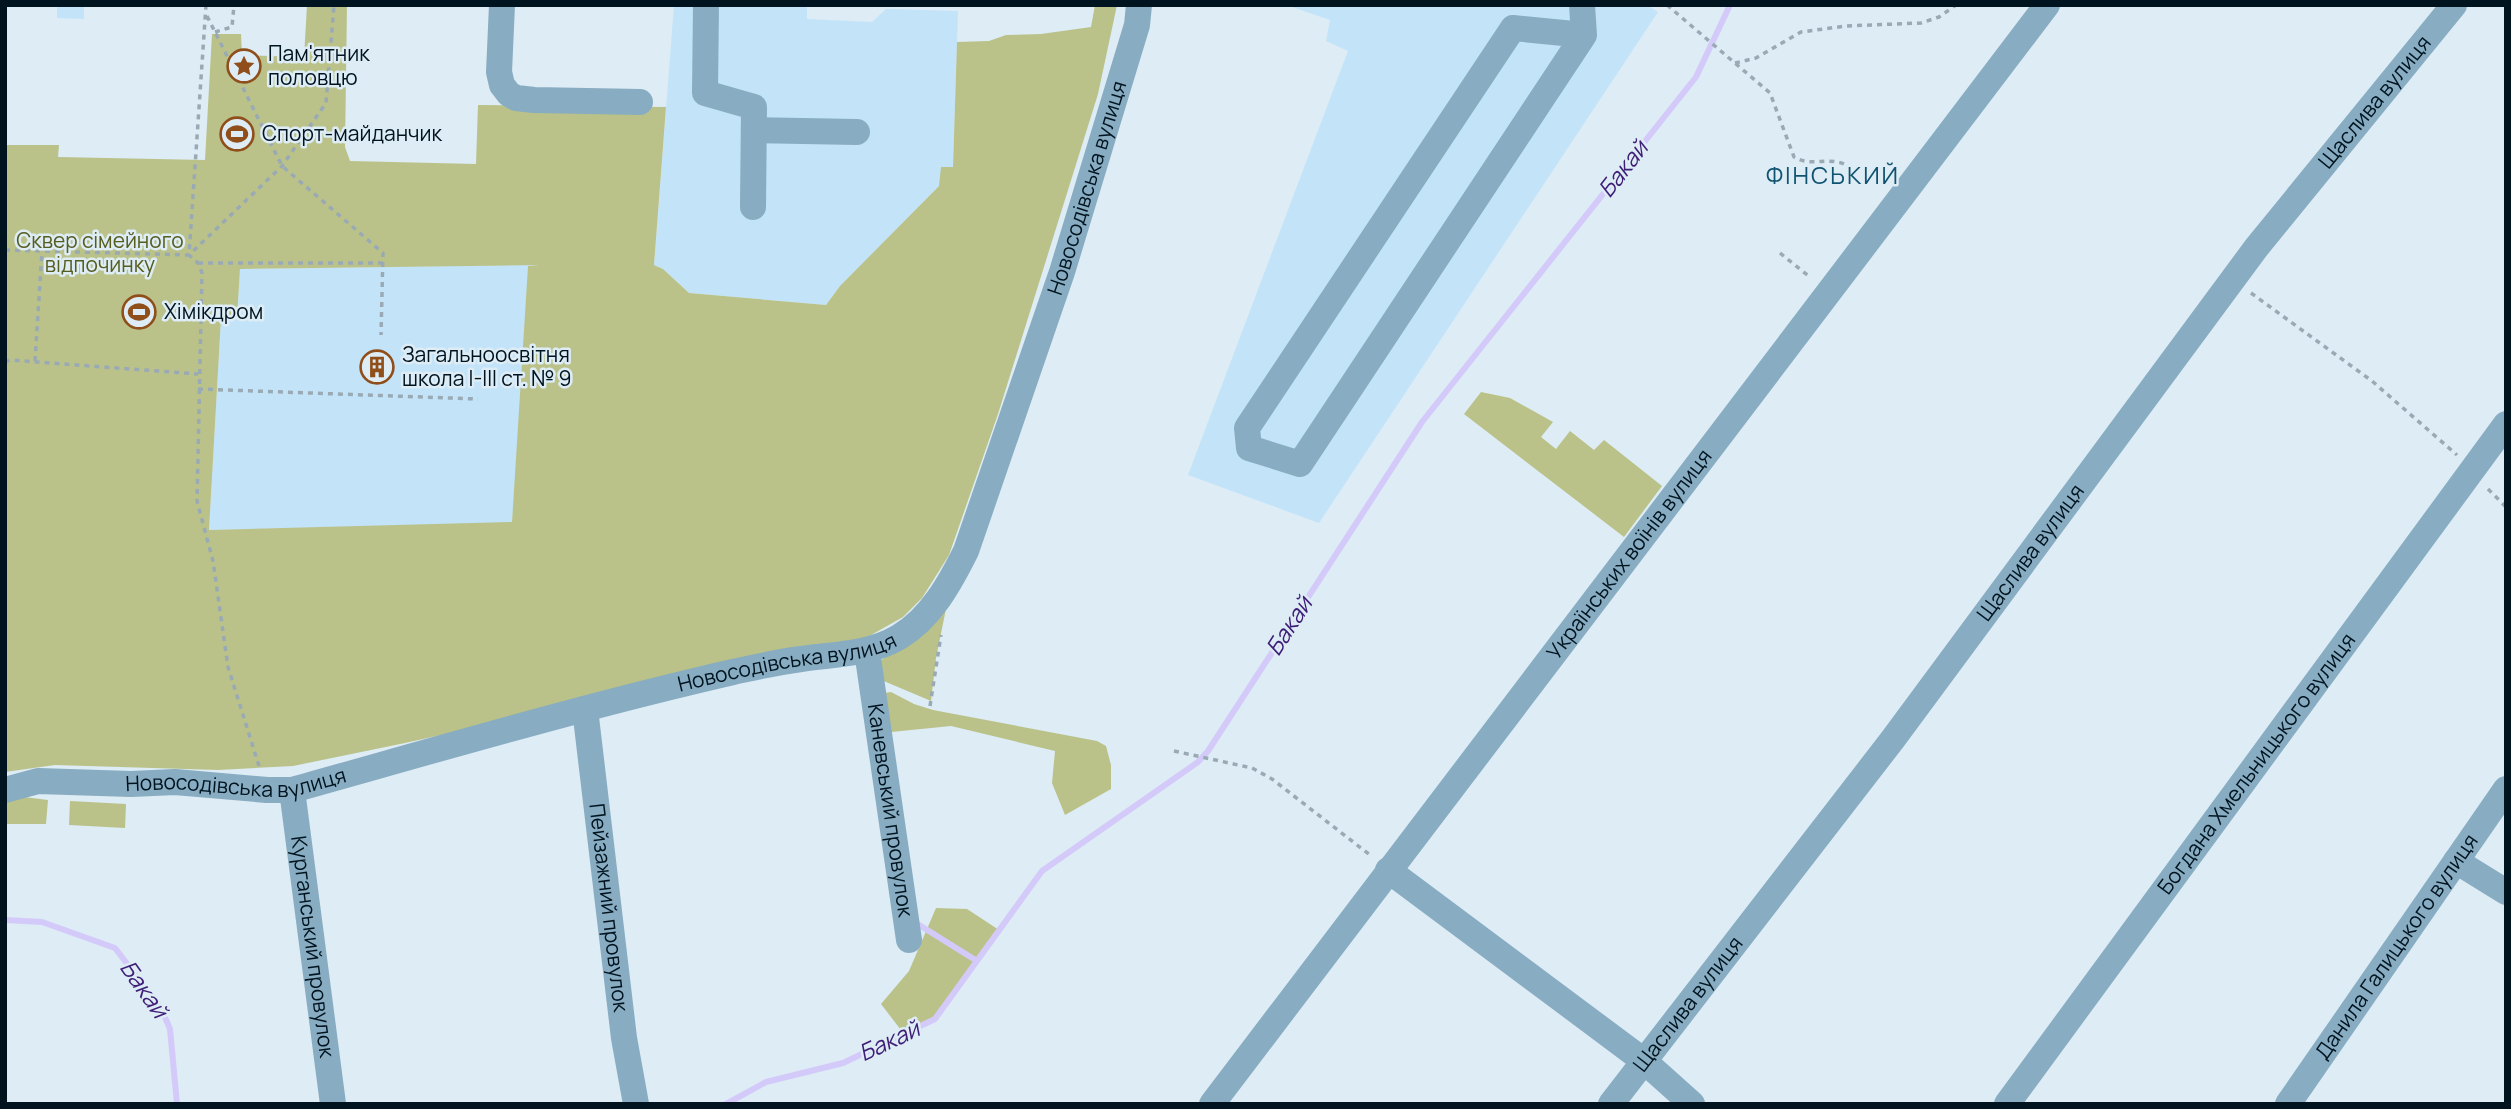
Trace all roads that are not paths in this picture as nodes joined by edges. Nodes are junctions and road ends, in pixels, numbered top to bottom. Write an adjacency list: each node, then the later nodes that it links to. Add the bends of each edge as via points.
1 (502, 5): 8 (street, via 499,72 509,94 534,100)
2 (706, 5): 9 (street, via 705,93 754,107)
3 (1139, 5): 13 (street, Новосодівська вулиця, via 1137,25 1062,272 966,551 946,589 917,624)
4 (1582, 5): 7 (street)
5 (2047, 5): 19 (street, Українських воїнів вулиця)
6 (2454, 5): 22 (street, Щаслива вулиця, via 2233,279 1893,739)
7 (1584, 35): 7 (street, via 1300,464 1249,448 1247,428 1514,28)
8 (640, 102)
9 (754, 130): 10 (street); 11 (street)
10 (857, 132)
11 (753, 207)
12 (2506, 424): 28 (street, Богдана Хмельницького вулиця)
13 (867, 651): 14 (street, Новосодівська вулиця, via 798,659); 21 (street, Каневський провулок)
14 (585, 709): 17 (street, Новосодівська вулиця); 24 (street, Пейзажний провулок)
15 (2506, 789): 18 (street, Данила Галицького вулиця)
16 (5, 790): 17 (street, Новосодівська вулиця, via 38,781 175,782)
17 (280, 790): 23 (street, Курганський провулок)
18 (2456, 861): 20 (street); 29 (street, Данила Галицького вулиця)
19 (1388, 870): 22 (street); 25 (street, Українських воїнів вулиця)
20 (2506, 892)
21 (909, 940)
22 (1644, 1061): 26 (street, Щаслива вулиця); 27 (street)
23 (333, 1104)
24 (636, 1104)
25 (1212, 1104)
26 (1611, 1104)
27 (1692, 1104)
28 (2007, 1104)
29 (2288, 1104)

